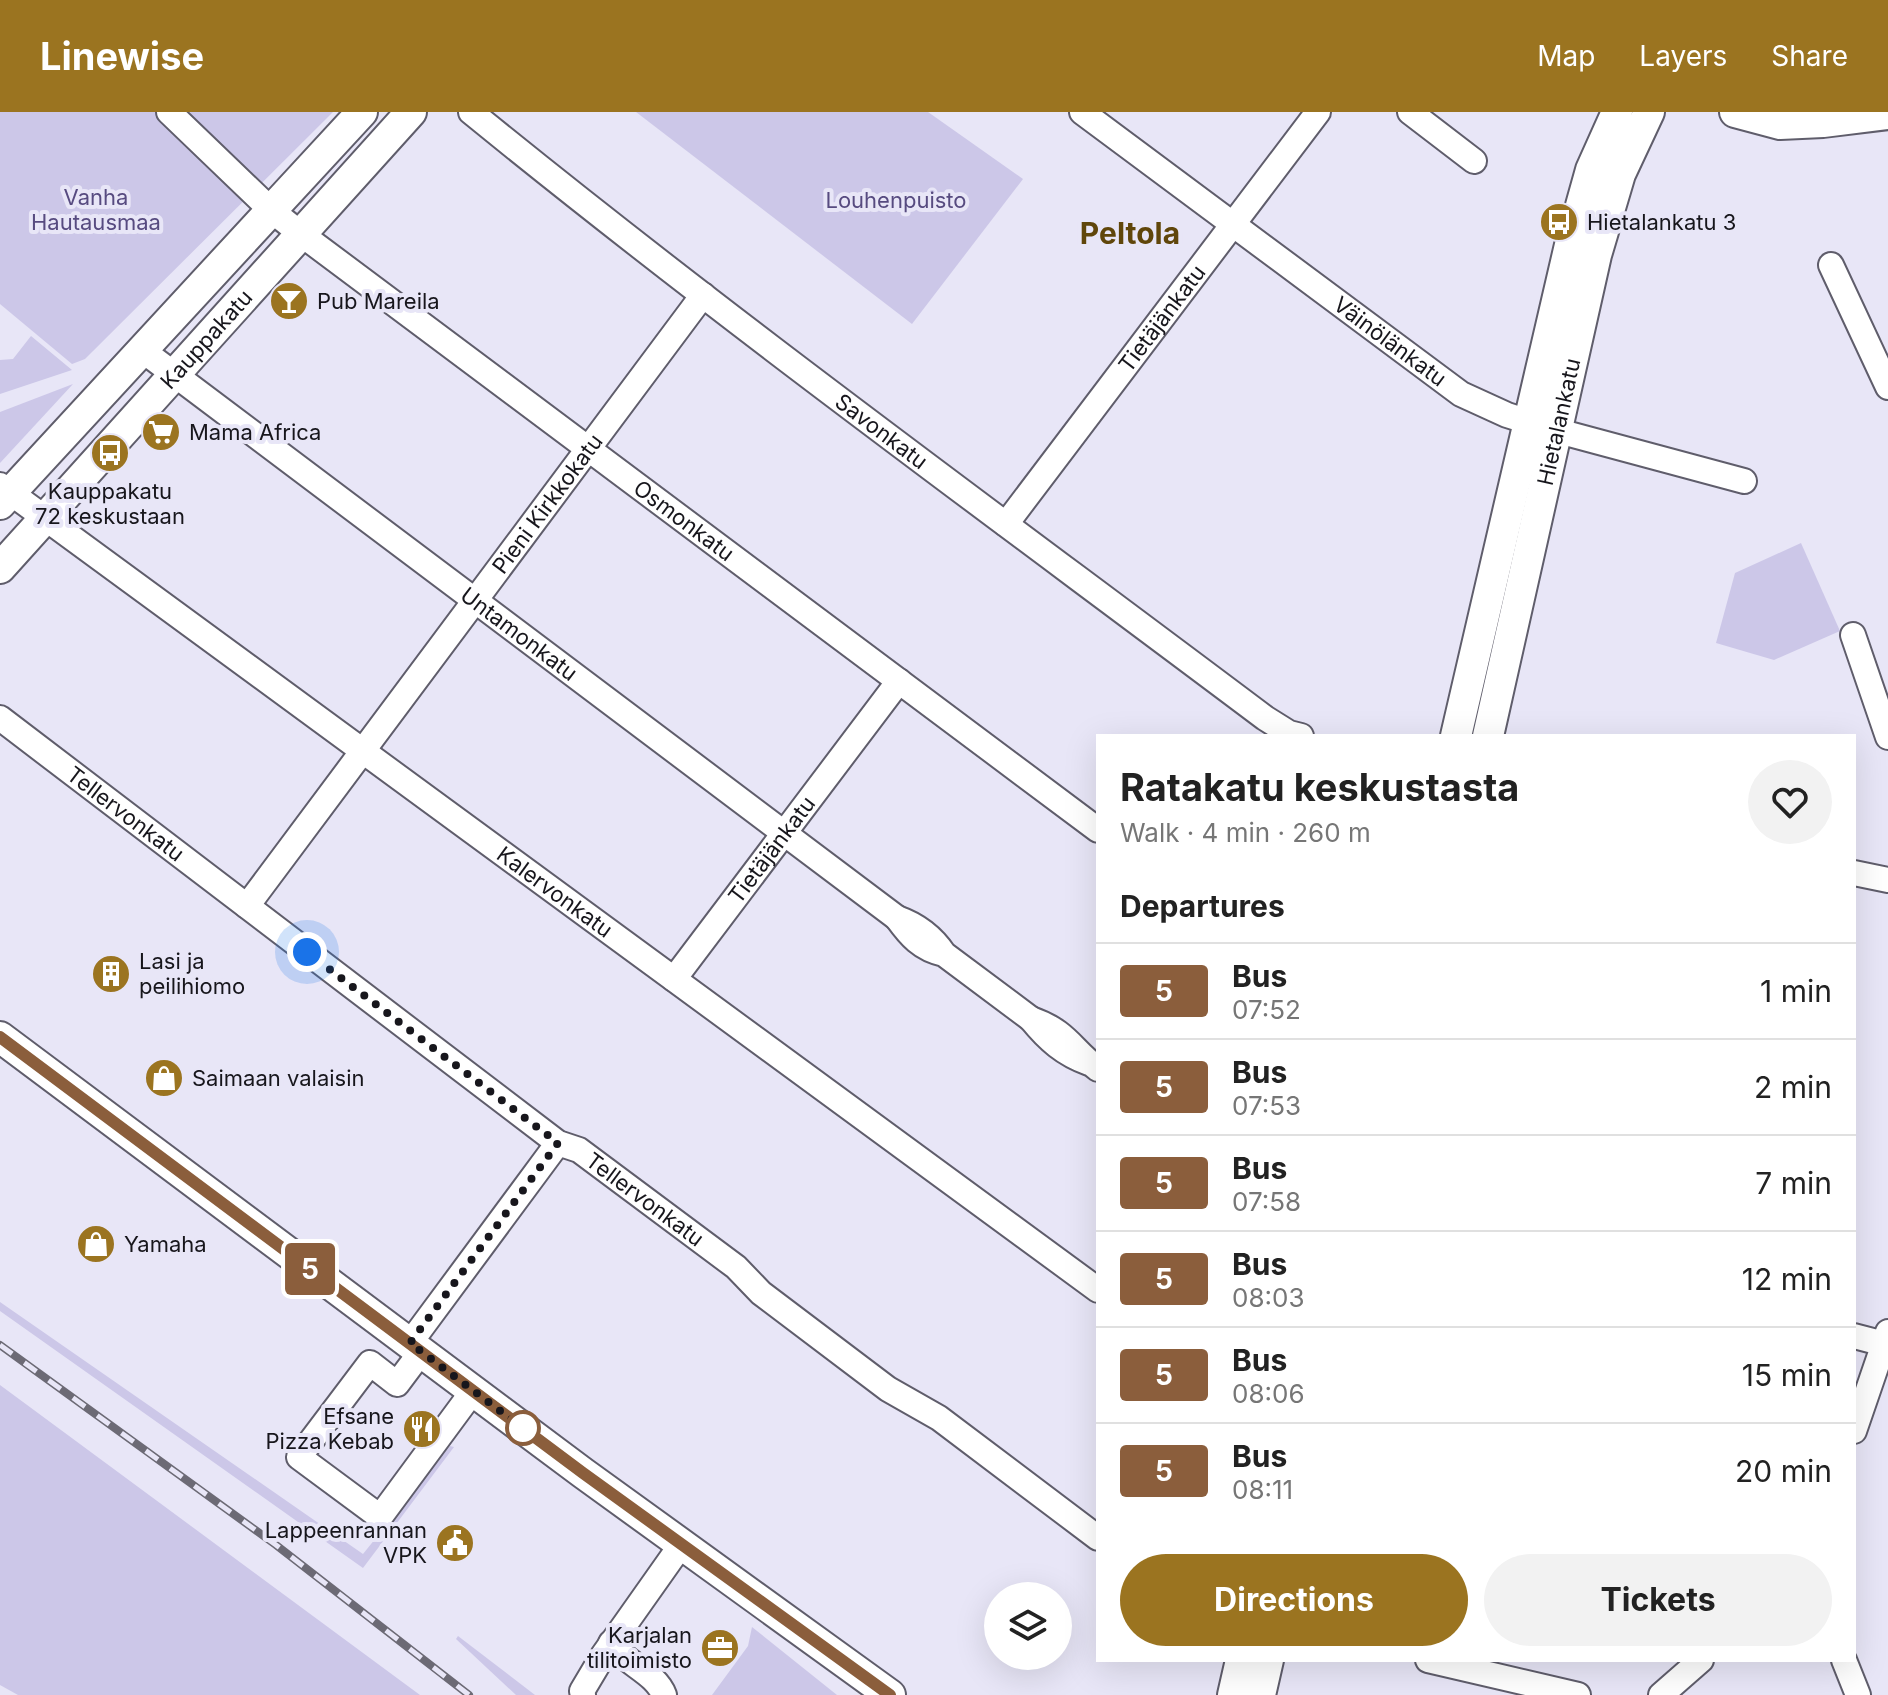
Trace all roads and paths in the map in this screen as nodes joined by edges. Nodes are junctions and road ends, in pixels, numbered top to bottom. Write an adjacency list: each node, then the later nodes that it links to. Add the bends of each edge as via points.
1 (169, 112): 13 (street, Osmonkatu)
2 (362, 112): 13 (main road, Kauppakatu)
3 (411, 112): 15 (main road, Kauppakatu)
4 (471, 112): 17 (street, Savonkatu)
5 (1082, 112): 14 (street, Väinölänkatu)
6 (1318, 112): 14 (street, Tietäjänkatu)
7 (1410, 112): 12 (street)
8 (1617, 112): 21 (main road, Hietalankatu, via 1591,170)
9 (1649, 112): 22 (main road, Hietalankatu, via 1620,174 1596,255)
10 (1735, 112): 11 (main road, via 1780,124)
11 (1888, 114)
12 (1474, 161)
13 (271, 210): 15 (street, Osmonkatu); 18 (main road, Kauppakatu)
14 (1233, 224): 21 (street, Väinölänkatu, via 1461,394); 27 (street, Tietäjänkatu)
15 (301, 234): 19 (main road, Kauppakatu); 23 (street, Osmonkatu)
16 (1831, 265): 20 (street)
17 (703, 295): 23 (street, Pieni Kirkkokatu); 27 (street, Savonkatu)
18 (142, 350): 19 (street, Untamonkatu); 25 (main road, Kauppakatu)
19 (174, 375): 26 (main road, Kauppakatu); 29 (street, Untamonkatu)
20 (1888, 387)
21 (1528, 421): 22 (street, Väinölänkatu); 34 (main road, Hietalankatu)
22 (1558, 431): 24 (street, Väinölänkatu); 35 (main road, Hietalankatu)
23 (589, 448): 29 (street, Pieni Kirkkokatu); 31 (street, Osmonkatu)
24 (1744, 481)
25 (4, 494): 26 (street, Kalervonkatu)
26 (45, 518): 28 (main road, Kauppakatu); 37 (street, Kalervonkatu)
27 (1006, 524): 33 (street, Savonkatu)
28 (0, 568)
29 (475, 601): 37 (street, Pieni Kirkkokatu); 39 (street, Untamonkatu)
30 (1853, 635): 36 (street)
31 (899, 681): 38 (street, Osmonkatu); 39 (street, Tietäjänkatu)
32 (0, 718): 42 (street, Tellervonkatu)
33 (1293, 734)
34 (1456, 734)
35 (1488, 734)
36 (1888, 737)
37 (363, 751): 42 (street, Pieni Kirkkokatu); 43 (street, Kalervonkatu)
38 (1096, 829)
39 (784, 833): 43 (street, Tietäjänkatu); 45 (street, Untamonkatu, via 897,918 914,924 944,954 1031,1019 1051,1026)
40 (1856, 873): 41 (street)
41 (1888, 880)
42 (247, 906): 46 (street, Tellervonkatu)
43 (674, 979): 47 (street, Kalervonkatu)
44 (0, 1037): 50 (main road)
45 (1094, 1066)
46 (558, 1143): 50 (street); 53 (street, Tellervonkatu, via 579,1150 888,1389 939,1418)
47 (1096, 1289)
48 (1856, 1336): 49 (street)
49 (1887, 1340): 52 (street)
50 (415, 1347): 51 (main road); 51 (street, via 397,1384 370,1363 299,1457 380,1517)
51 (473, 1391): 54 (main road)
52 (1856, 1425)
53 (1096, 1536)
54 (681, 1545): 55 (street); 63 (main road)
55 (611, 1643): 61 (street); 62 (street, via 621,1657 659,1684)
56 (1241, 1662): 64 (main road)
57 (1268, 1662): 65 (main road)
58 (1437, 1662): 66 (street)
59 (1699, 1662): 67 (street)
60 (1845, 1662): 68 (street)
61 (583, 1695)
62 (664, 1695)
63 (890, 1695)
64 (1233, 1695)
65 (1260, 1695)
66 (1578, 1695)
67 (1661, 1695)
68 (1858, 1695)

